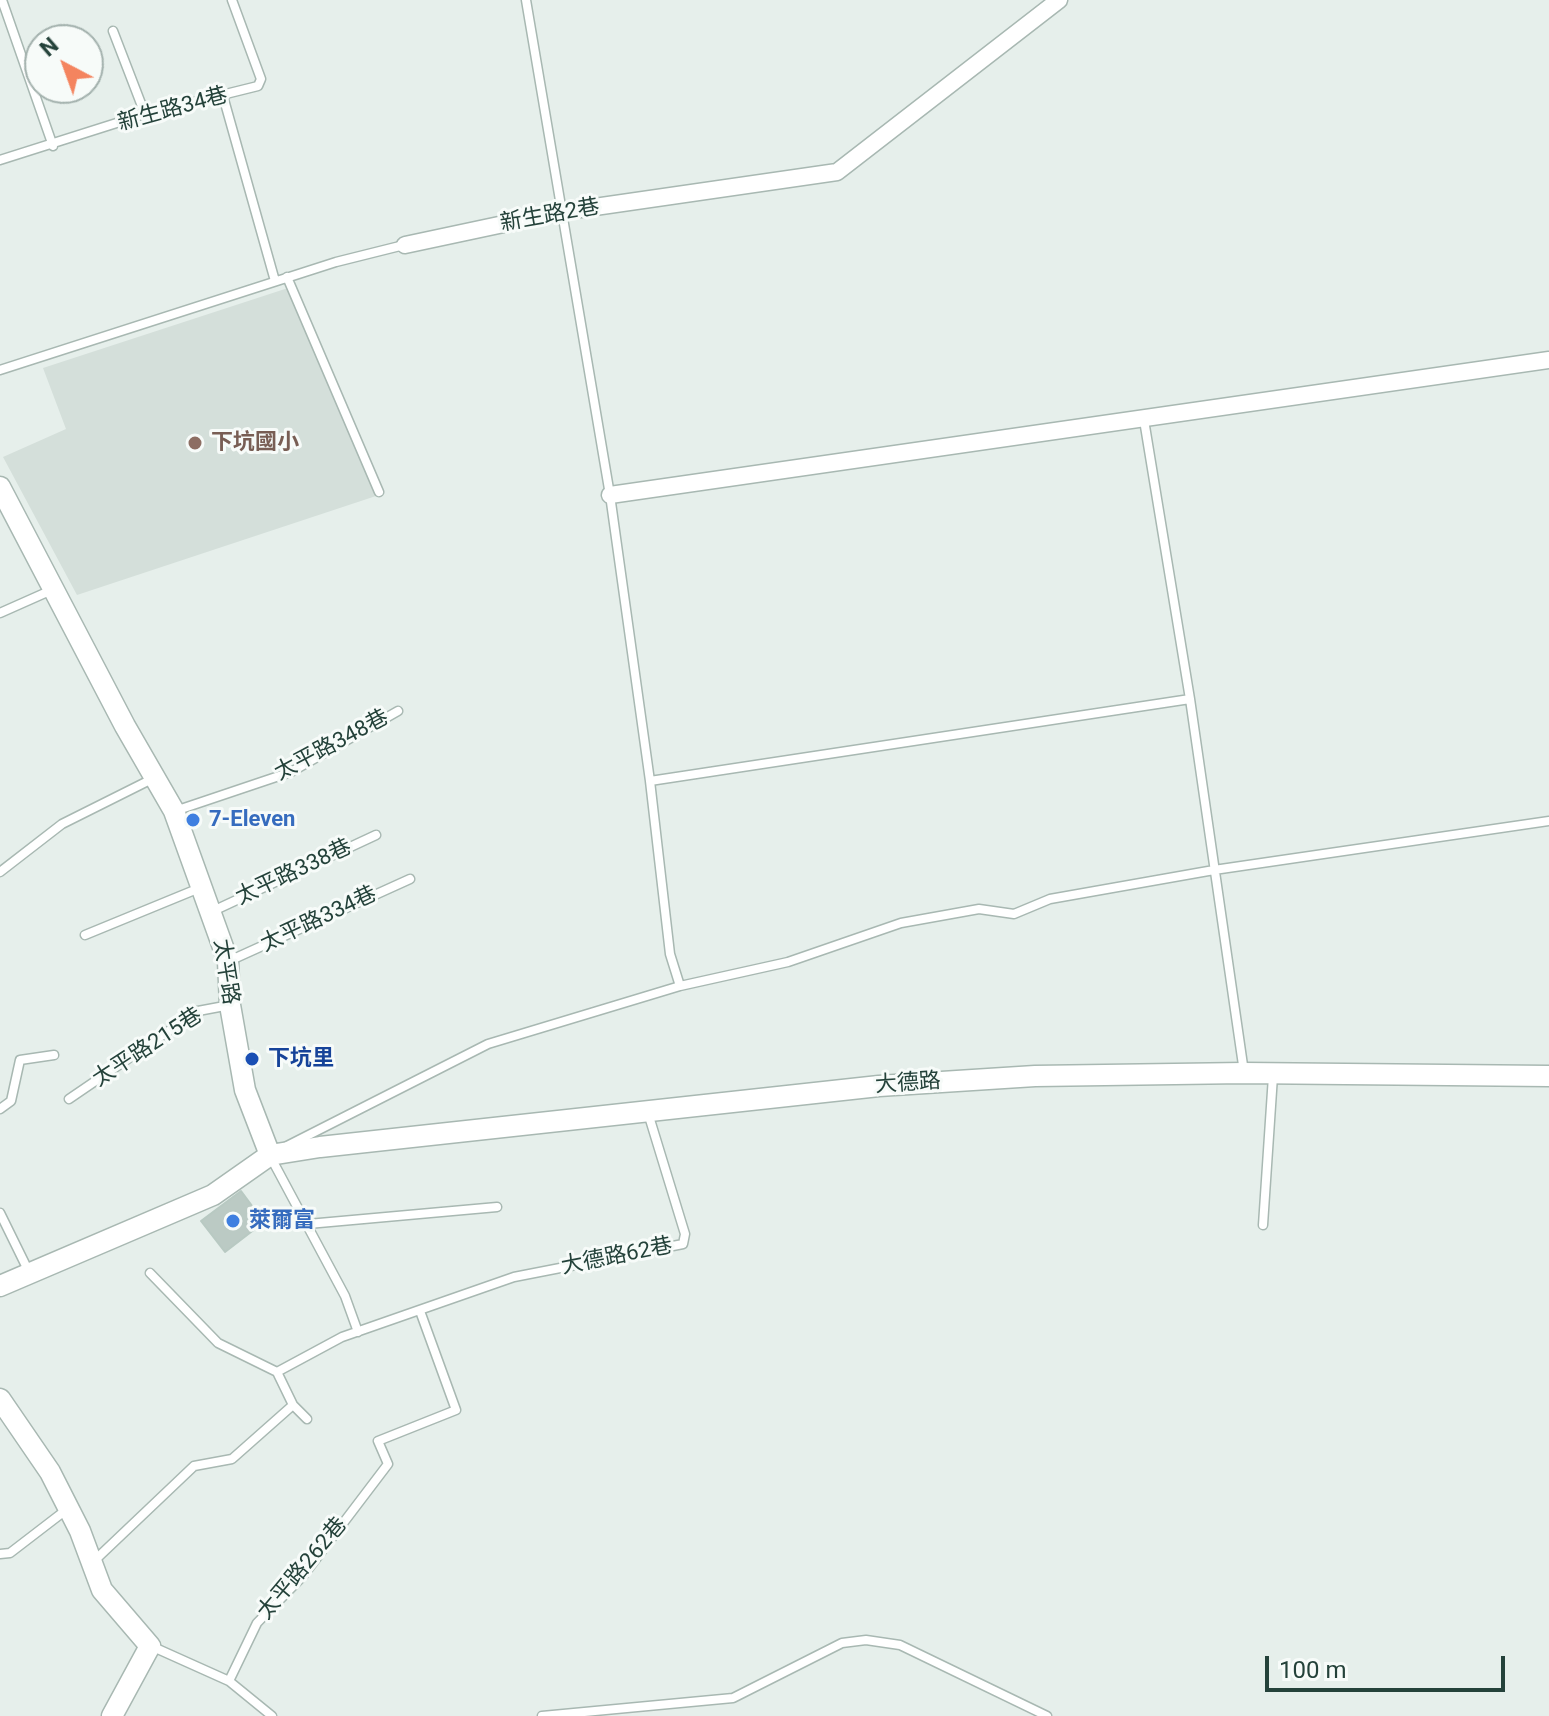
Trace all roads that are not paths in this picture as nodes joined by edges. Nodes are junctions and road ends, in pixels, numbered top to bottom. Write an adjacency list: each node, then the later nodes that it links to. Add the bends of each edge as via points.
1 (2, 0): 8 (lane)
2 (232, 0): 6 (lane, 新生路34巷, via 261,79 251,89)
3 (526, 0): 10 (lane)
4 (1059, 0): 10 (street, 新生路2巷, via 837,172)
5 (113, 31): 7 (lane)
6 (223, 96): 7 (lane, 新生路34巷); 13 (lane)
7 (145, 114): 8 (lane, 新生路34巷)
8 (53, 146): 9 (lane, 新生路34巷)
9 (0, 160)
10 (560, 212): 11 (street, 新生路2巷); 19 (lane)
11 (405, 245): 12 (lane, 新生路2巷)
12 (287, 277): 13 (lane, 新生路2巷); 18 (lane)
13 (275, 281): 15 (lane, 新生路2巷)
14 (1549, 360): 16 (street)
15 (0, 370)
16 (1144, 420): 19 (street); 22 (lane)
17 (0, 487): 20 (street, 太平路)
18 (379, 492)
19 (610, 495): 25 (lane)
20 (55, 588): 21 (lane); 24 (street, 太平路)
21 (0, 613)
22 (1190, 699): 25 (lane); 29 (lane)
23 (398, 711): 26 (lane, 太平路348巷, via 291,772)
24 (155, 778): 26 (street, 太平路); 30 (lane, via 62,824)
25 (650, 781): 36 (lane, via 670,954)
26 (174, 811): 32 (street, 太平路)
27 (1549, 821): 29 (lane)
28 (376, 835): 33 (lane, 太平路338巷)
29 (1214, 870): 36 (lane, via 1050,899 1014,914 979,909 901,923 788,962); 39 (lane)
30 (0, 872)
31 (410, 879): 35 (lane, 太平路334巷)
32 (203, 886): 33 (street, 太平路); 34 (lane)
33 (213, 911): 35 (street, 太平路)
34 (85, 935)
35 (228, 961): 37 (street, 太平路)
36 (680, 986): 45 (lane, via 488,1044)
37 (230, 1005): 42 (lane, 太平路215巷, via 198,1011); 45 (street, 太平路, via 245,1090)
38 (54, 1055): 43 (lane, via 20,1060 11,1101)
39 (1244, 1073): 40 (street, 大德路); 44 (street, 大德路, via 1130,1072 926,1083)
40 (1273, 1076): 41 (street, 大德路); 49 (lane)
41 (1549, 1076)
42 (69, 1099)
43 (0, 1109)
44 (648, 1112): 45 (street, 大德路); 53 (lane, 大德路62巷, via 685,1234 683,1244 514,1277)
45 (270, 1155): 48 (lane); 50 (street, via 213,1195)
46 (497, 1207): 48 (lane)
47 (0, 1213): 50 (lane)
48 (308, 1224): 54 (lane)
49 (1263, 1225)
50 (29, 1272): 52 (street)
51 (150, 1273): 55 (lane, via 218,1343)
52 (0, 1286)
53 (420, 1311): 54 (lane); 63 (lane, 太平路262巷, via 456,1410 378,1441 388,1464 303,1576 257,1623)
54 (358, 1332): 55 (lane, via 317,1347)
55 (277, 1372): 57 (lane)
56 (0, 1399): 59 (street, via 50,1472)
57 (293, 1405): 58 (lane); 61 (lane, via 232,1459 194,1466)
58 (307, 1419)
59 (66, 1510): 60 (lane, via 10,1553); 61 (street)
60 (0, 1554)
61 (92, 1563): 62 (street, via 102,1590)
62 (150, 1646): 63 (lane); 64 (street)
63 (229, 1681): 65 (lane)
64 (112, 1716)
65 (272, 1716)
66 (542, 1716): 67 (lane, via 733,1698 842,1643 866,1640 900,1645)
67 (1047, 1716)

